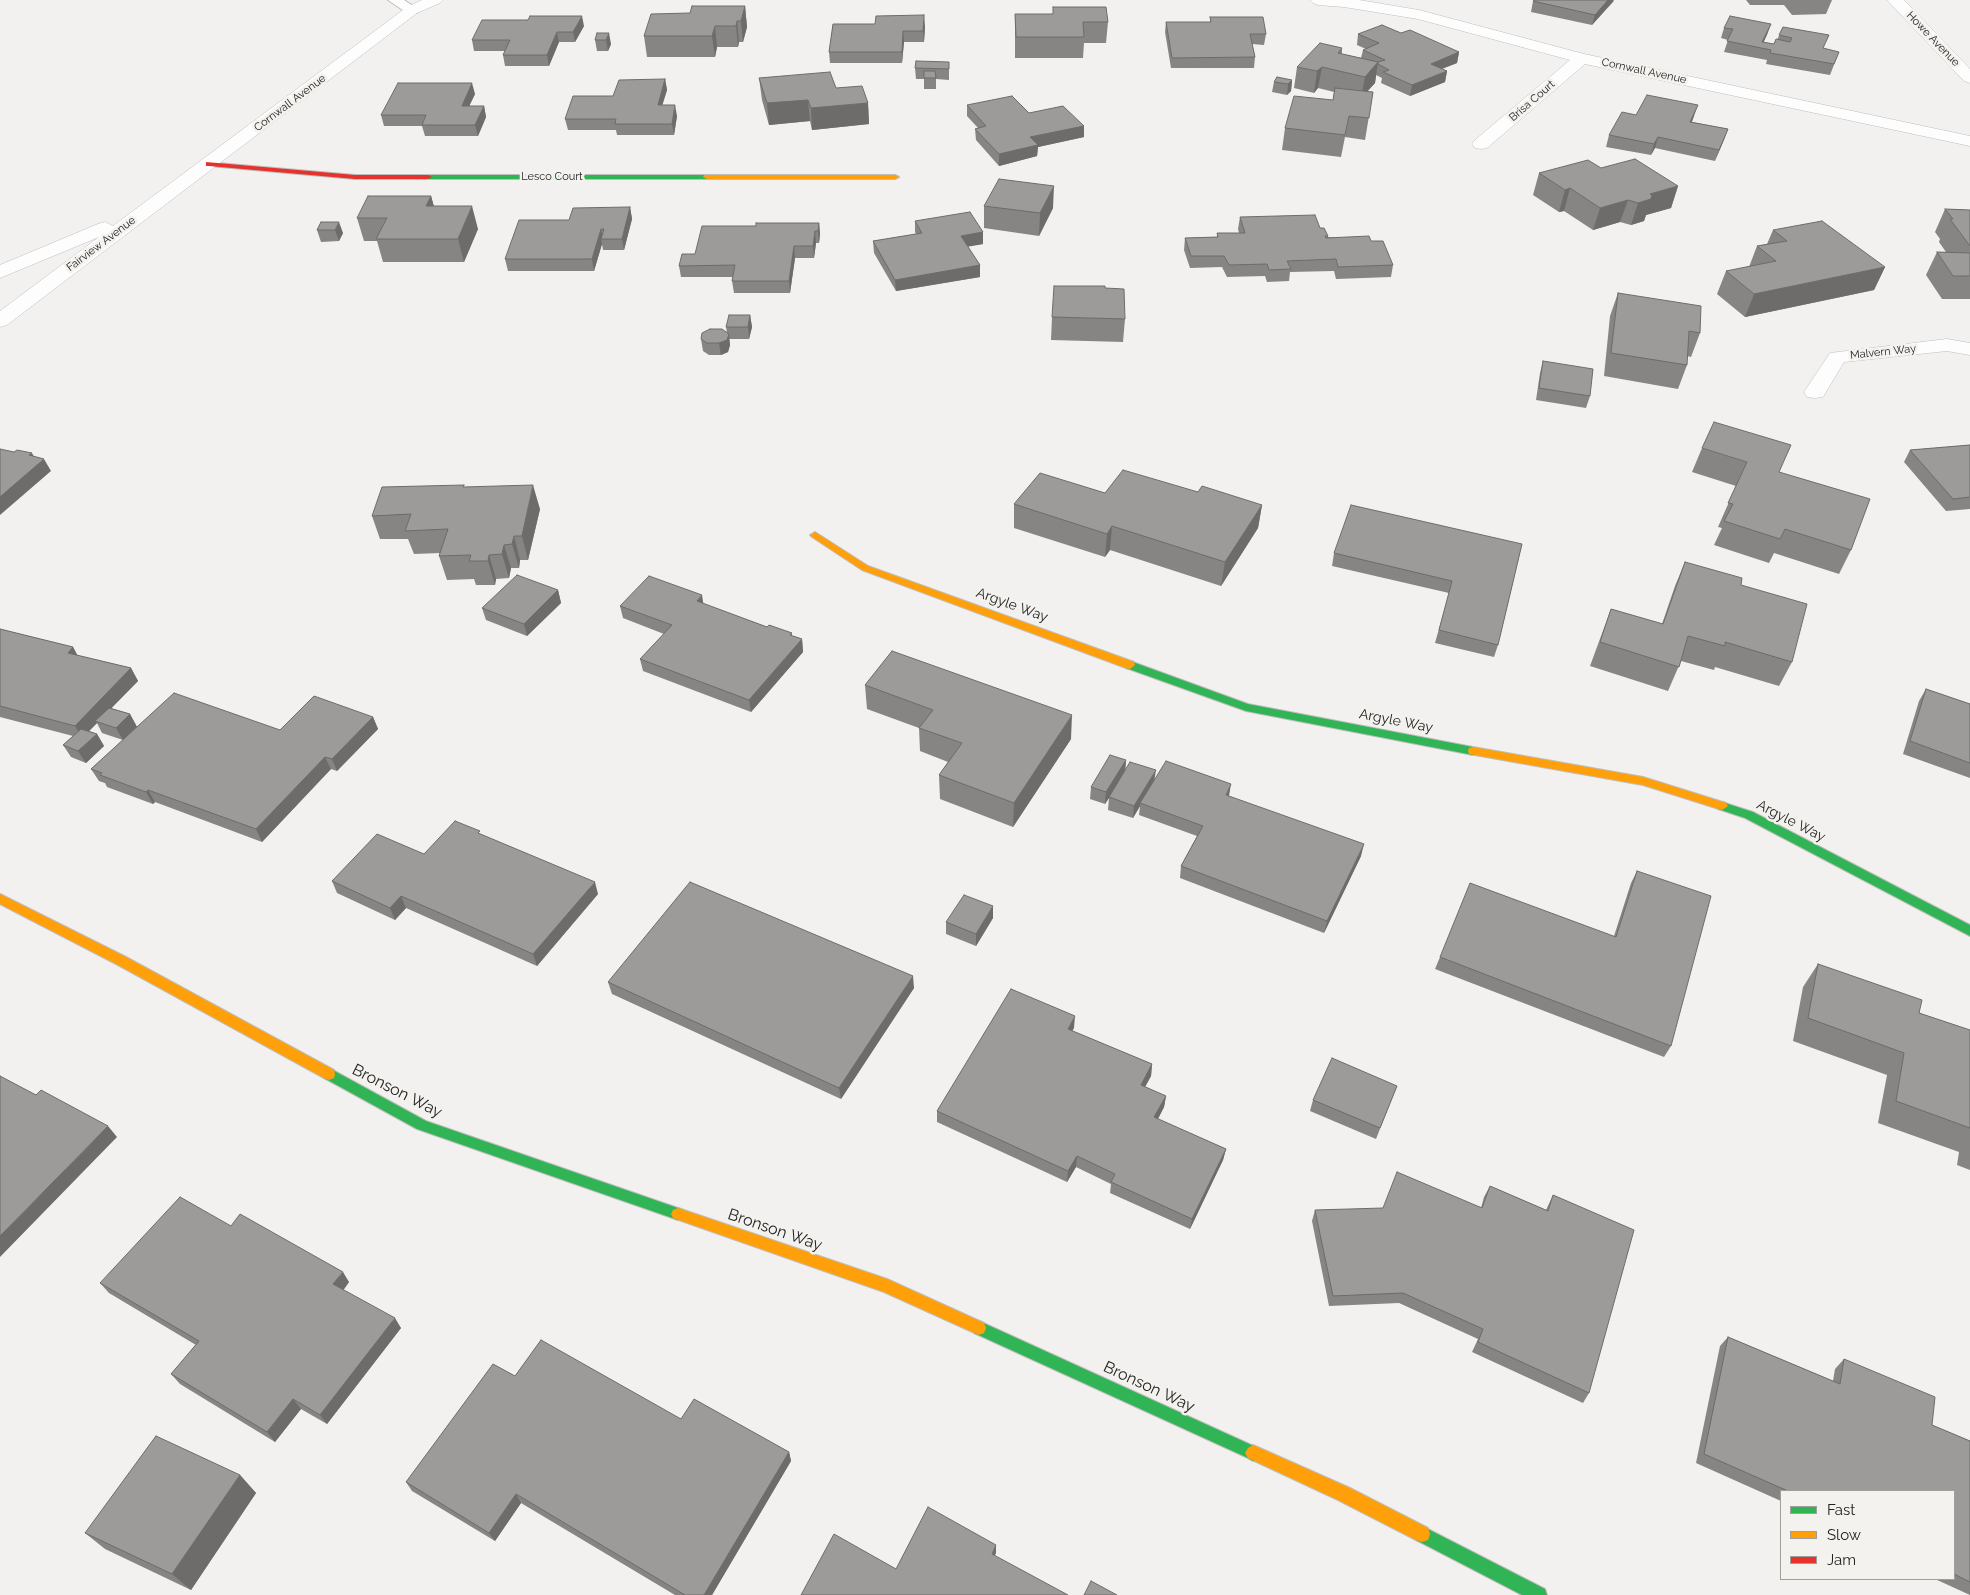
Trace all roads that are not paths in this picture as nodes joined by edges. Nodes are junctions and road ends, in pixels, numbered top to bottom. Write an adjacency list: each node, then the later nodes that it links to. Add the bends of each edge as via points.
1 (395, 0): 6 (lane)
2 (435, 0): 6 (street, Cornwall Avenue)
3 (1318, 0): 7 (street, Cornwall Avenue)
4 (1896, 0): 9 (street, Howe Avenue)
5 (1431, 2): 7 (street)
6 (412, 10): 12 (street, Cornwall Avenue)
7 (1419, 15): 8 (street, Cornwall Avenue)
8 (1582, 58): 10 (street, Cornwall Avenue); 11 (street, Brisa Court)
9 (1970, 78)
10 (1970, 141)
11 (1481, 144)
12 (209, 164): 13 (street, Lesco Court, via 355,177); 14 (street, Cornwall Avenue)
13 (895, 176)
14 (147, 210): 15 (street, Fairview Avenue); 16 (street, Fairview Avenue)
15 (0, 272)
16 (0, 321)
17 (1970, 349): 18 (street, Malvern Way, via 1947,344 1837,357)
18 (1815, 392)
19 (815, 535): 21 (street, Argyle Way, via 865,568 1246,707 1643,781 1750,815)
20 (0, 899): 22 (street, Bronson Way, via 122,961 422,1125 887,1286 1344,1494)
21 (1970, 931)
22 (1539, 1595)

